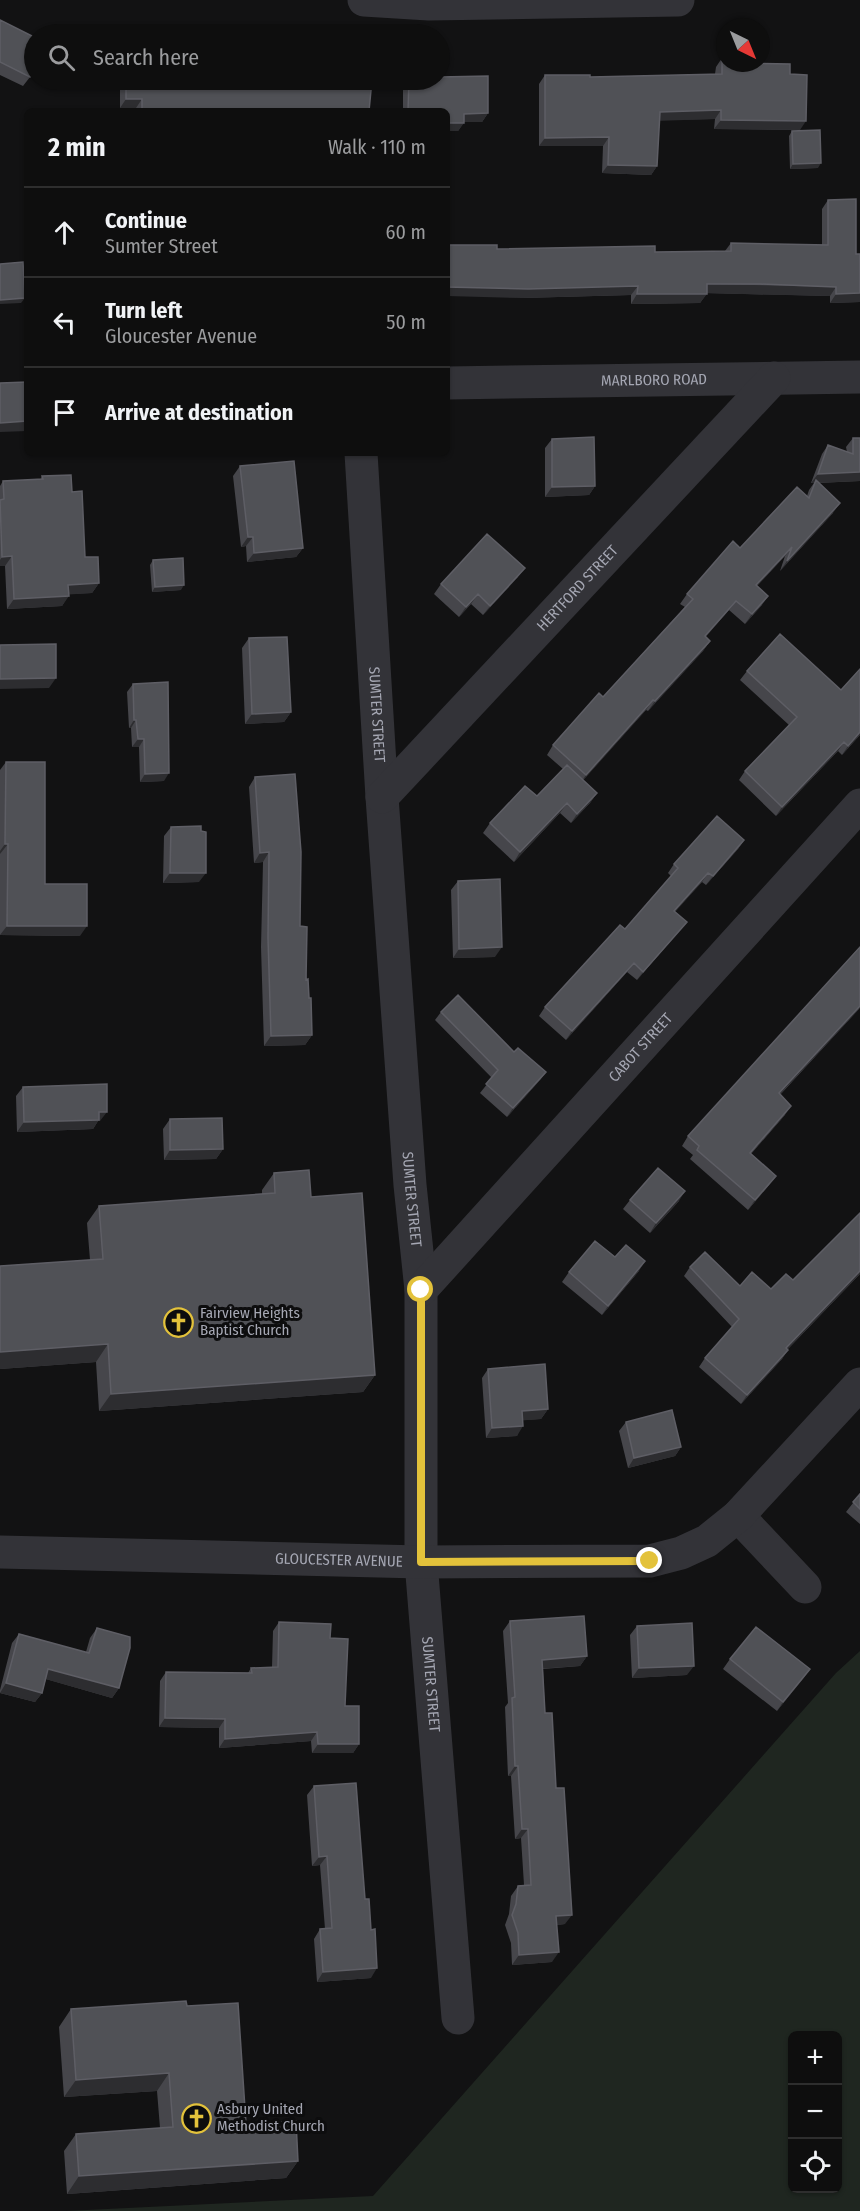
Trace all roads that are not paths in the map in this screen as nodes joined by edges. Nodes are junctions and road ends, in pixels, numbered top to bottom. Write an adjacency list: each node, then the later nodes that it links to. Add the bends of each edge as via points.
1 (364, 0): 3 (street)
2 (678, 0): 3 (street)
3 (429, 2)
4 (860, 377): 5 (street, MARLBORO ROAD)
5 (774, 378): 6 (street, MARLBORO ROAD); 8 (street, HERTFORD STREET)
6 (450, 383)
7 (361, 456): 8 (street, SUMTER STREET)
8 (382, 797): 10 (street, SUMTER STREET)
9 (860, 805): 10 (street, CABOT STREET)
10 (421, 1290): 14 (street, SUMTER STREET)
11 (860, 1384): 12 (street, GLOUCESTER AVENUE)
12 (738, 1516): 14 (street, GLOUCESTER AVENUE, via 707,1542 650,1561); 15 (street)
13 (0, 1552): 14 (street, GLOUCESTER AVENUE)
14 (421, 1562): 16 (street, SUMTER STREET)
15 (806, 1587)
16 (458, 2018)

